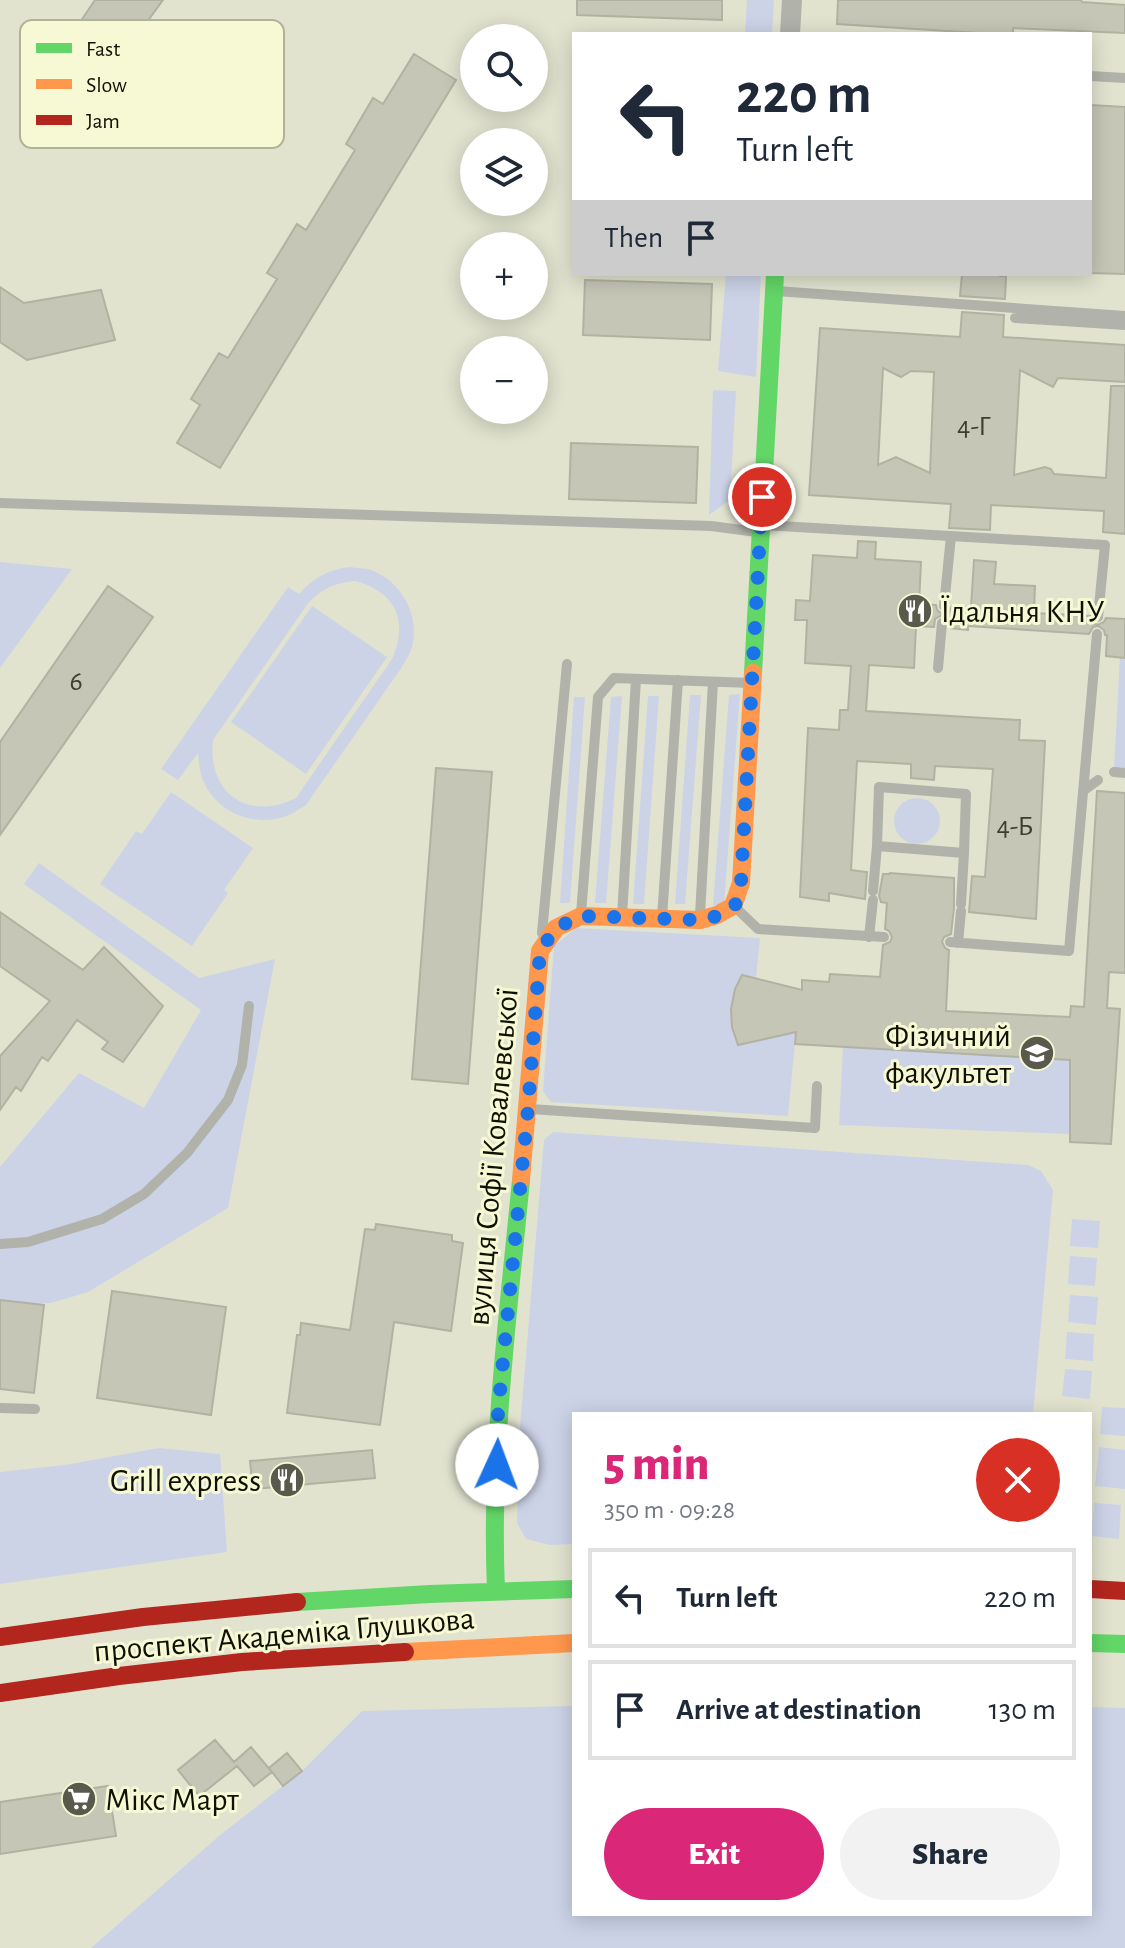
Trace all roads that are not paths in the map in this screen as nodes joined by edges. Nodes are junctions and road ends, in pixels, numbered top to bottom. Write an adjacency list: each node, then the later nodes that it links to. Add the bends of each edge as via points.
1 (792, 0): 2 (street)
2 (790, 32)
3 (1092, 76): 4 (lane)
4 (1125, 78)
5 (775, 282): 6 (lane); 10 (main road)
6 (1125, 316)
7 (1015, 318): 8 (lane)
8 (1125, 325)
9 (0, 503): 10 (lane)
10 (760, 528): 11 (lane); 21 (main road)
11 (951, 536): 12 (lane); 13 (lane, via 1105,545)
12 (944, 606)
13 (1098, 617)
14 (942, 623): 17 (lane)
15 (1097, 634): 23 (lane)
16 (567, 664): 33 (lane)
17 (938, 668)
18 (636, 679): 19 (lane); 27 (lane, via 614,678 598,697); 28 (lane)
19 (678, 680): 20 (lane); 29 (lane)
20 (713, 682): 21 (lane); 30 (lane)
21 (751, 683): 26 (main road, via 741,883)
22 (1098, 780): 23 (lane)
23 (1083, 791): 25 (lane, via 1069,951 954,943)
24 (877, 846): 25 (lane); 25 (lane, via 879,787 966,794); 31 (lane)
25 (964, 853)
26 (735, 906): 30 (main road); 31 (lane, via 758,929)
27 (581, 916): 28 (main road); 33 (main road, вулиця Софії Ковалевської, via 556,928)
28 (622, 918): 29 (main road)
29 (662, 918): 30 (main road)
30 (700, 920)
31 (869, 937): 32 (lane)
32 (884, 937)
33 (540, 951): 36 (main road, вулиця Софії Ковалевської)
34 (249, 1006): 37 (lane, via 242,1065 228,1100 187,1153 144,1194 102,1219 28,1242)
35 (817, 1086): 36 (lane, via 815,1128)
36 (528, 1109): 42 (main road, вулиця Софії Ковалевської, via 498,1412)
37 (0, 1244)
38 (0, 1408): 39 (lane)
39 (35, 1409)
40 (572, 1589): 42 (main road, проспект Академіка Глушкова)
41 (1092, 1589): 43 (main road)
42 (496, 1590): 44 (main road, проспект Академіка Глушкова, via 238,1607)
43 (1125, 1591)
44 (0, 1637)
45 (572, 1643): 48 (main road, проспект Академіка Глушкова, via 242,1662)
46 (1092, 1643): 47 (main road)
47 (1125, 1644)
48 (0, 1693)

